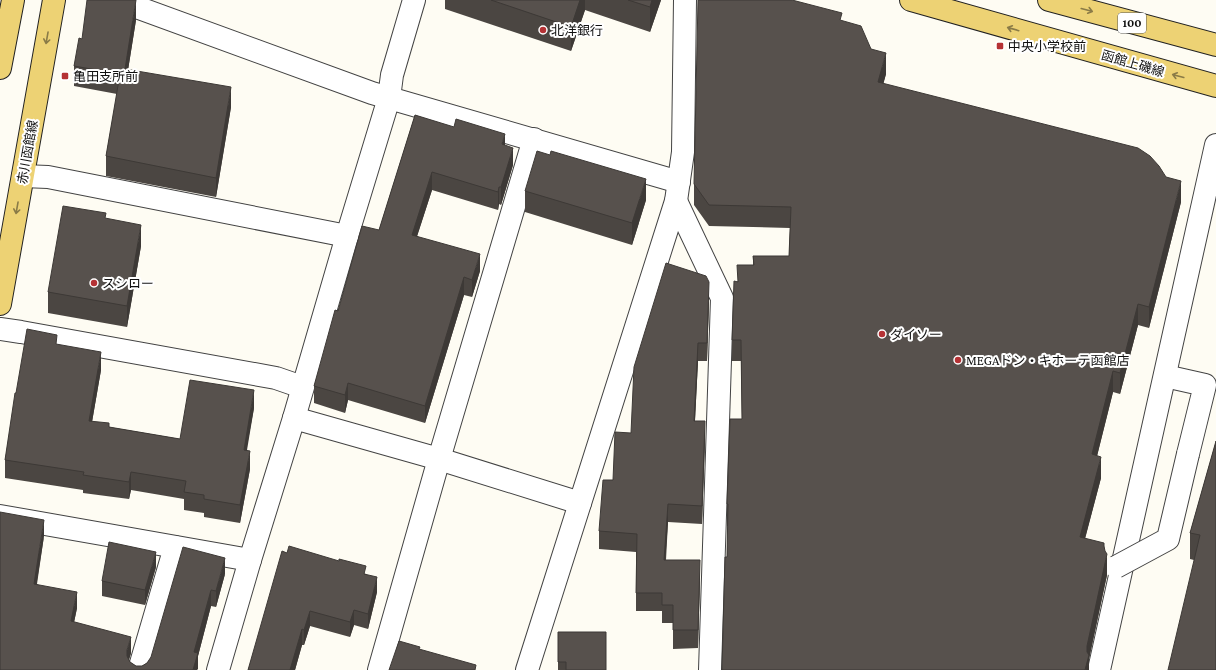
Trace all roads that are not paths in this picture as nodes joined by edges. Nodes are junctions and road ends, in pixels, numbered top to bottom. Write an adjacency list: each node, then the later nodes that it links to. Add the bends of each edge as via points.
1 (13, 0): 10 (main road)
2 (54, 0): 15 (main road, 赤川函館線, one-way to 15)
3 (116, 0): 12 (street)
4 (414, 0): 12 (street, via 392,74)
5 (685, 0): 16 (street, via 683,152)
6 (911, 0): 8 (main road, 函館上磯線)
7 (1049, 0): 9 (main road, 100, one-way to 9)
8 (954, 6): 11 (main road, 函館上磯線, one-way to 8)
9 (1216, 45)
10 (0, 68)
11 (1216, 86)
12 (389, 98): 13 (street); 17 (street)
13 (534, 140): 16 (street); 23 (street)
14 (1216, 145): 20 (street)
15 (23, 176): 17 (street, via 48,177); 18 (main road, 赤川函館線, one-way to 18)
16 (677, 191): 24 (street); 33 (street, via 722,298)
17 (347, 236): 21 (street)
18 (0, 304)
19 (0, 329): 21 (street, via 276,378)
20 (1165, 376): 28 (street, bridge, via 1205,385 1168,539); 34 (street)
21 (302, 388): 22 (street)
22 (294, 418): 23 (street); 27 (street)
23 (439, 459): 24 (street); 31 (street)
24 (580, 503): 32 (street)
25 (0, 516): 26 (street)
26 (175, 547): 27 (street); 29 (street)
27 (250, 560): 30 (street)
28 (1116, 567)
29 (139, 670)
30 (218, 670)
31 (379, 670)
32 (527, 670)
33 (710, 670)
34 (1099, 670)

